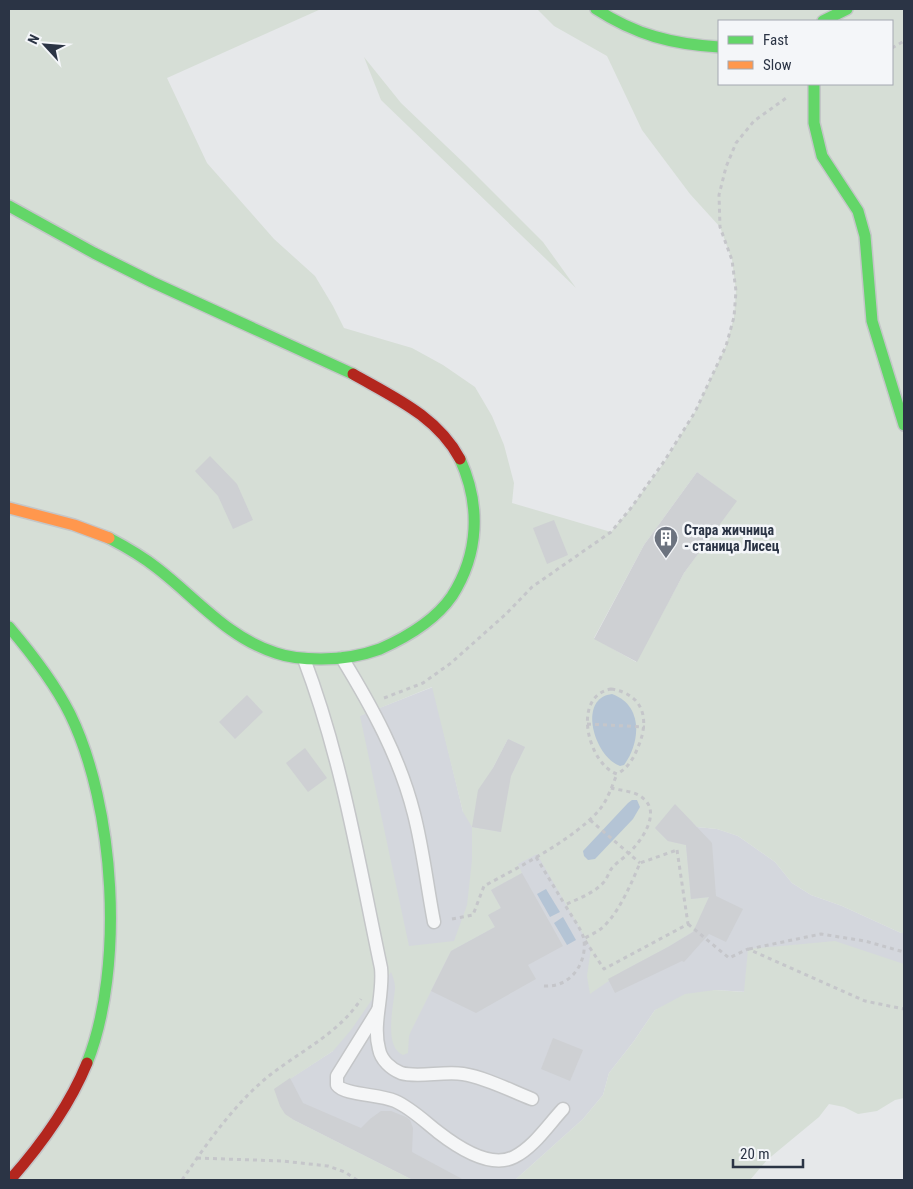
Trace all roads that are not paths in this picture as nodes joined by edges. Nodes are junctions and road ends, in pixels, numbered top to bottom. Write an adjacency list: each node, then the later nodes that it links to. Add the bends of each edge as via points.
1 (596, 9): 4 (main road, via 649,38)
2 (847, 9): 3 (main road)
3 (825, 20)
4 (718, 48)
5 (814, 85): 7 (main road, via 814,122 822,156 862,222 872,321)
6 (9, 206): 10 (main road, via 71,242 161,287 340,366 412,407 451,443 463,463 470,485 476,526 470,560 455,594 446,606 403,638 371,652)
7 (904, 425)
8 (9, 508): 11 (main road, via 68,522 116,542 157,568 235,635 270,652)
9 (9, 627): 16 (main road, via 56,687 84,747 102,818 110,929 103,997 86,1062 56,1120)
10 (342, 658): 11 (main road); 12 (lane, via 370,704 396,760 414,813)
11 (304, 659): 13 (lane, via 339,768 380,968)
12 (434, 922)
13 (380, 1008): 14 (lane, via 377,1027 379,1050 395,1070 408,1074 462,1074); 15 (lane, via 337,1076 337,1085 344,1091 380,1095 396,1101 460,1147 500,1160 515,1156 528,1147)
14 (532, 1100)
15 (563, 1109)
16 (10, 1180)

